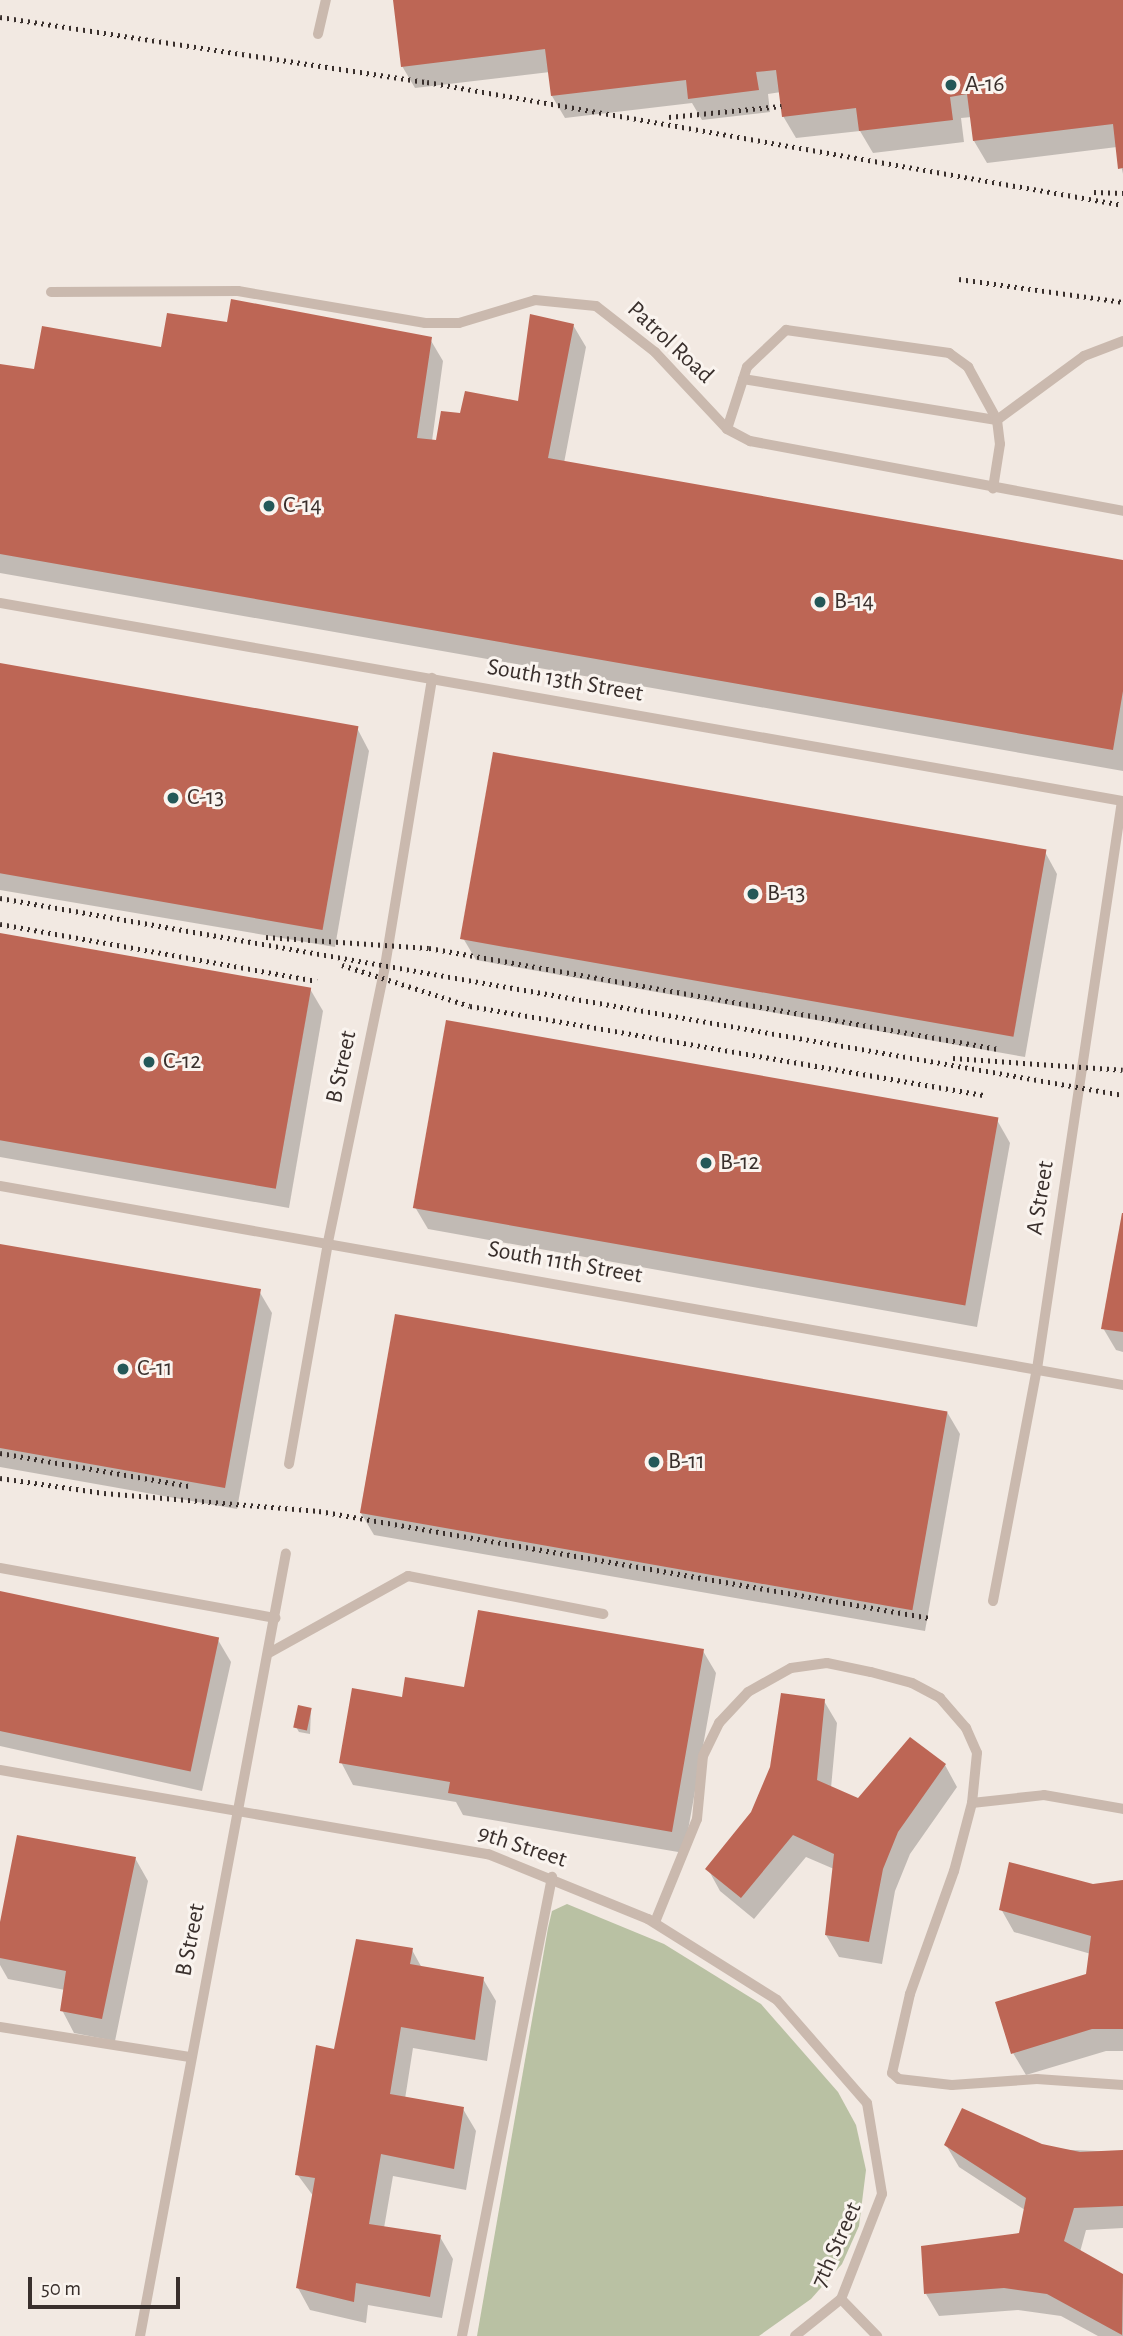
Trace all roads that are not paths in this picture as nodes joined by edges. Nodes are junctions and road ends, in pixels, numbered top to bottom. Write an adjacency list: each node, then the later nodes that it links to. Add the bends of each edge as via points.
1 (326, 0): 2 (lane)
2 (318, 34)
3 (51, 292): 7 (lane, Patrol Road, via 238,291 425,323 459,323 536,300 596,306 655,352)
4 (1123, 341): 6 (lane, via 1084,356)
5 (743, 379): 6 (lane); 6 (lane, via 760,351 786,330 949,353 968,367); 7 (lane)
6 (997, 420): 8 (lane, via 1000,444)
7 (727, 429): 8 (lane, Patrol Road, via 750,441)
8 (993, 488): 9 (lane, Patrol Road)
9 (1123, 511)
10 (0, 603): 11 (lane, South 13th Street)
11 (432, 678): 12 (lane, South 13th Street); 14 (lane, B Street, via 385,966)
12 (1122, 801): 15 (lane, A Street)
13 (0, 1186): 14 (lane, South 11th Street)
14 (328, 1242): 15 (lane, South 11th Street); 17 (lane, B Street)
15 (1037, 1369): 16 (lane, South 11th Street); 20 (lane, A Street)
16 (1123, 1385)
17 (289, 1464)
18 (286, 1553): 22 (lane, B Street)
19 (0, 1568): 22 (lane)
20 (993, 1601)
21 (603, 1614): 23 (lane, via 408,1576)
22 (275, 1618): 23 (lane, B Street)
23 (269, 1653): 27 (lane, B Street)
24 (0, 1770): 27 (lane, 9th Street)
25 (972, 1803): 26 (lane, via 1044,1795); 29 (lane, via 977,1753 967,1728 940,1698 872,1672 827,1663 791,1668 748,1692 719,1723 703,1756 697,1819); 32 (lane, via 954,1871 910,1994 891,2073 899,2079 952,2085 1037,2079)
26 (1123, 1810)
27 (237, 1813): 28 (lane, 9th Street, via 488,1854); 31 (lane, B Street)
28 (552, 1877): 29 (lane, 9th Street); 36 (lane)
29 (655, 1922): 33 (lane, 9th Street, via 777,2000 867,2103)
30 (0, 2027): 31 (lane)
31 (190, 2057): 35 (lane, B Street)
32 (1123, 2085)
33 (882, 2194): 34 (lane, 7th Street)
34 (841, 2299): 37 (lane, 7th Street); 38 (lane)
35 (140, 2336)
36 (462, 2336)
37 (795, 2336)
38 (877, 2336)

